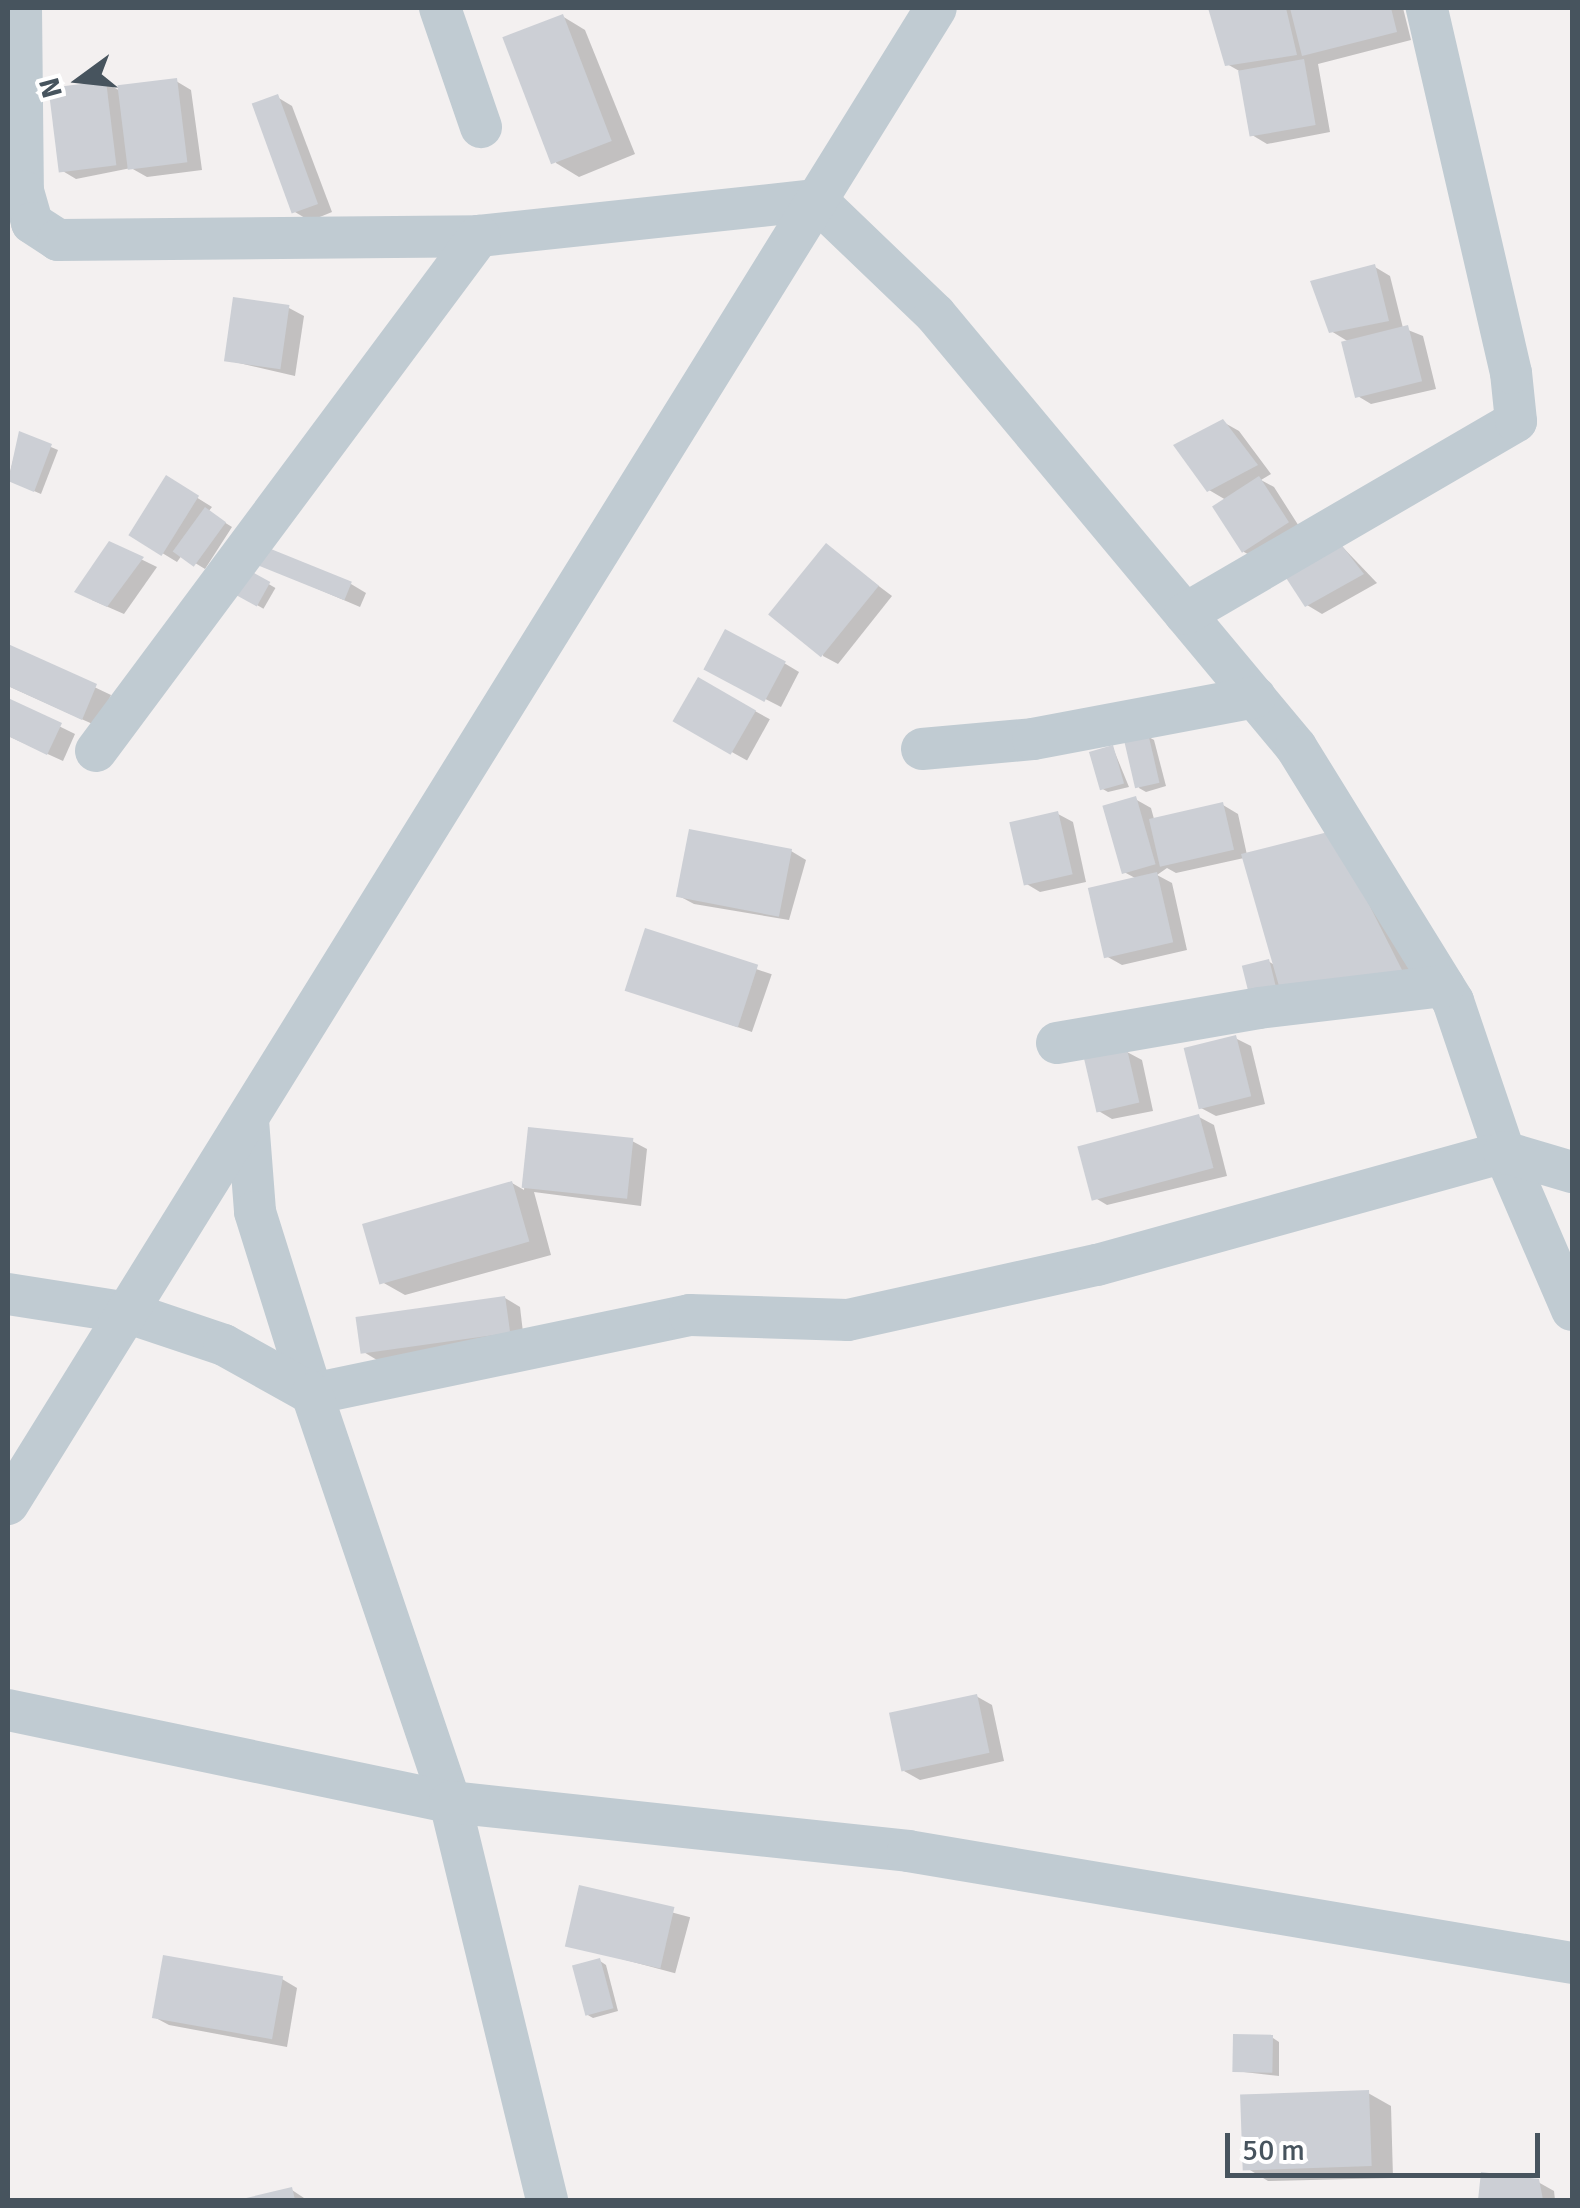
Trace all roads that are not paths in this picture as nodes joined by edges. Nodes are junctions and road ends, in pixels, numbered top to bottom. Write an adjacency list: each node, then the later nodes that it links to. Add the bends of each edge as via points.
1 (21, 8): 7 (street, via 23,192 32,223 58,240)
2 (440, 8): 5 (street)
3 (936, 8): 6 (street)
4 (1427, 8): 8 (street, via 1511,373 1516,421)
5 (481, 127)
6 (816, 200): 7 (street); 8 (street, via 934,314); 14 (street)
7 (479, 236): 10 (street)
8 (1185, 614): 9 (street)
9 (1255, 697): 11 (street, via 1034,739); 12 (street, via 1296,746)
10 (96, 750)
11 (922, 750)
12 (1444, 986): 13 (street); 15 (street)
13 (1057, 1042)
14 (248, 1120): 19 (street); 20 (street, via 254,1212)
15 (1504, 1152): 16 (street); 18 (street); 20 (street, via 1097,1265 848,1320 690,1314)
16 (1572, 1172)
17 (8, 1294): 19 (street)
18 (1572, 1310)
19 (129, 1313): 20 (street, via 224,1345); 21 (street)
20 (312, 1394): 23 (street)
21 (8, 1504)
22 (8, 1710): 23 (street)
23 (450, 1802): 24 (street, via 908,1850); 25 (street)
24 (1572, 1964)
25 (548, 2200)

